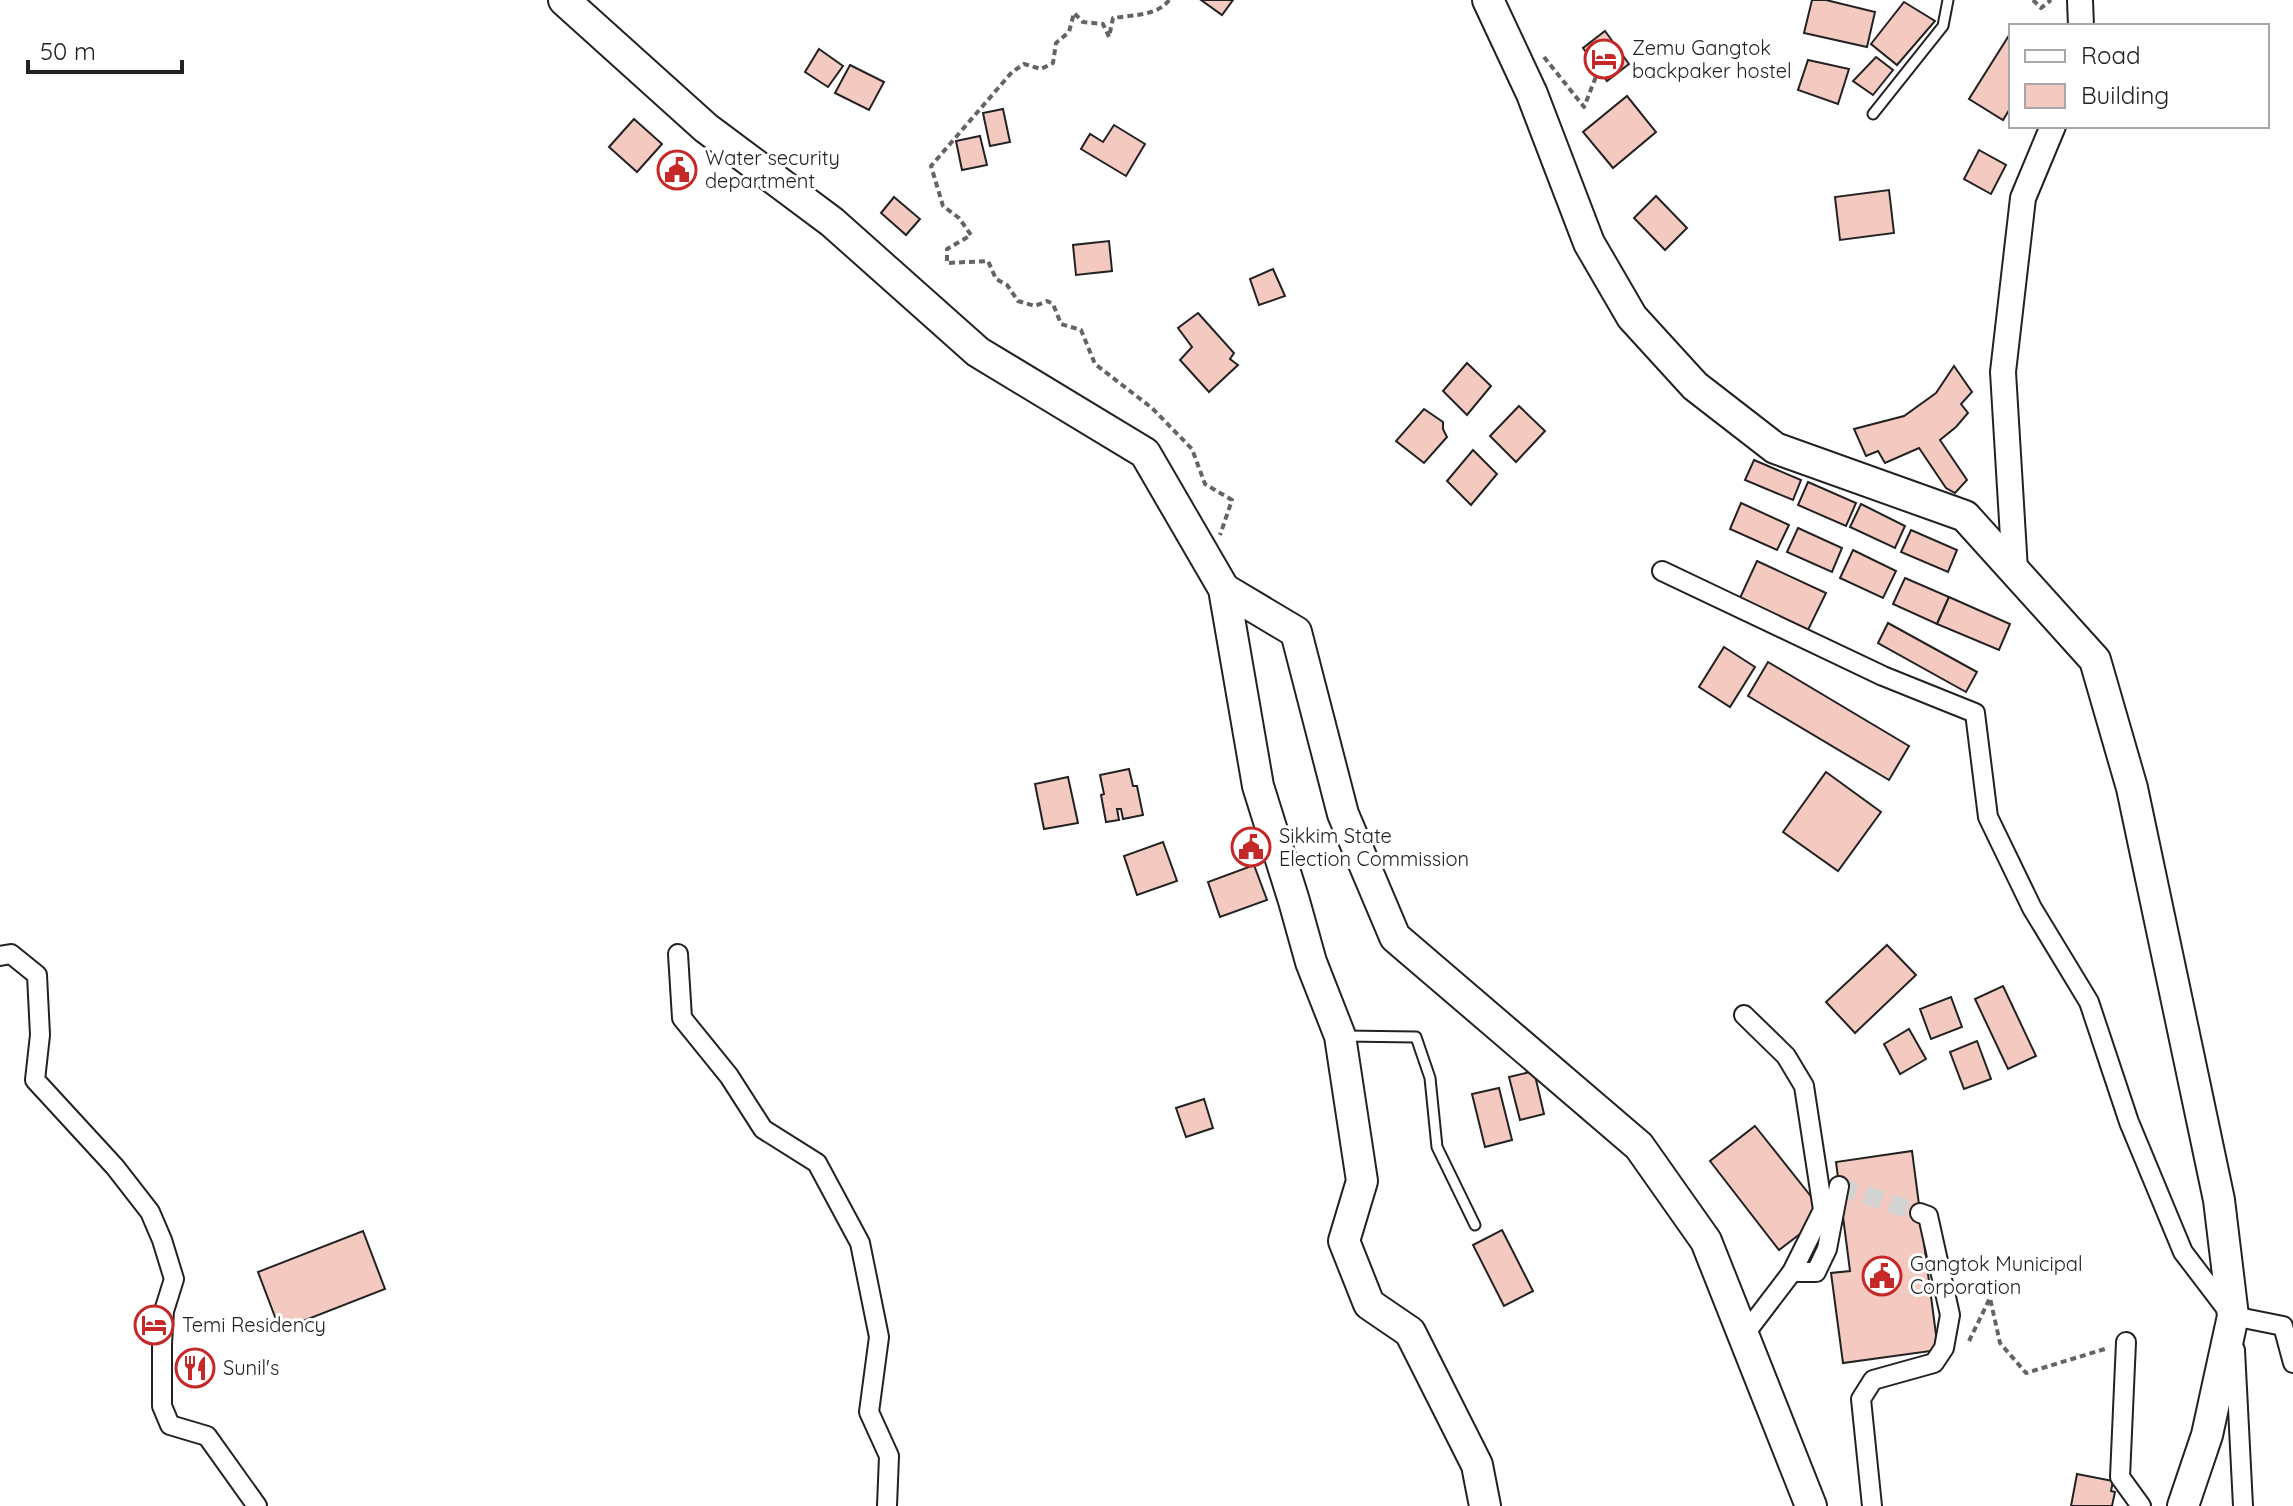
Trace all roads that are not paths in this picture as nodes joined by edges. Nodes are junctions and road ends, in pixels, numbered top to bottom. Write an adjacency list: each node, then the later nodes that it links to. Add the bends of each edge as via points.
1 (564, 0): 10 (main road, via 706,128 832,222 978,352 1145,453)
2 (1488, 0): 8 (main road, via 1532,94 1589,243 1632,317 1695,386 1775,448 1965,516)
3 (1948, 0): 6 (lane, via 1943,26)
4 (2080, 0): 5 (street)
5 (2081, 24)
6 (1873, 114)
7 (2052, 128): 8 (street, via 2023,198 2003,372)
8 (2015, 570): 19 (main road, via 2095,660 2132,788 2219,1200)
9 (1662, 571): 19 (street, via 1883,676 1975,713 1988,817 2032,908 2089,1002 2129,1122 2183,1252)
10 (1224, 589): 14 (main road, via 1258,786 1311,962); 20 (main road, via 1296,632 1343,814 1395,937 1639,1146 1706,1241)
11 (678, 954): 24 (street, via 682,1018 763,1129 817,1163 860,1243 879,1337 869,1412 889,1456)
12 (0, 956): 23 (street, via 11,954 37,975 40,1035 35,1080 115,1167 150,1212 162,1240 174,1279 164,1311 162,1344 162,1406 170,1425 207,1436)
13 (1744, 1015): 18 (street, via 1786,1056 1804,1086 1823,1210)
14 (1340, 1036): 17 (lane, via 1416,1037 1430,1078 1437,1147); 25 (main road, via 1362,1181 1344,1241 1369,1304 1410,1332 1477,1465)
15 (1839, 1186): 18 (street, via 1827,1249 1816,1272)
16 (1920, 1213): 27 (street, via 1928,1216 1950,1315 1944,1348 1934,1363 1873,1380 1861,1399)
17 (1475, 1225)
18 (1792, 1272): 20 (street)
19 (2233, 1316): 22 (street, via 2283,1326); 29 (main road, via 2207,1435); 30 (street)
20 (1744, 1335): 26 (main road)
21 (2126, 1342): 28 (street, via 2120,1477)
22 (2293, 1363)
23 (257, 1506)
24 (887, 1506)
25 (1485, 1506)
26 (1811, 1506)
27 (1872, 1506)
28 (2141, 1506)
29 (2183, 1506)
30 (2243, 1506)

